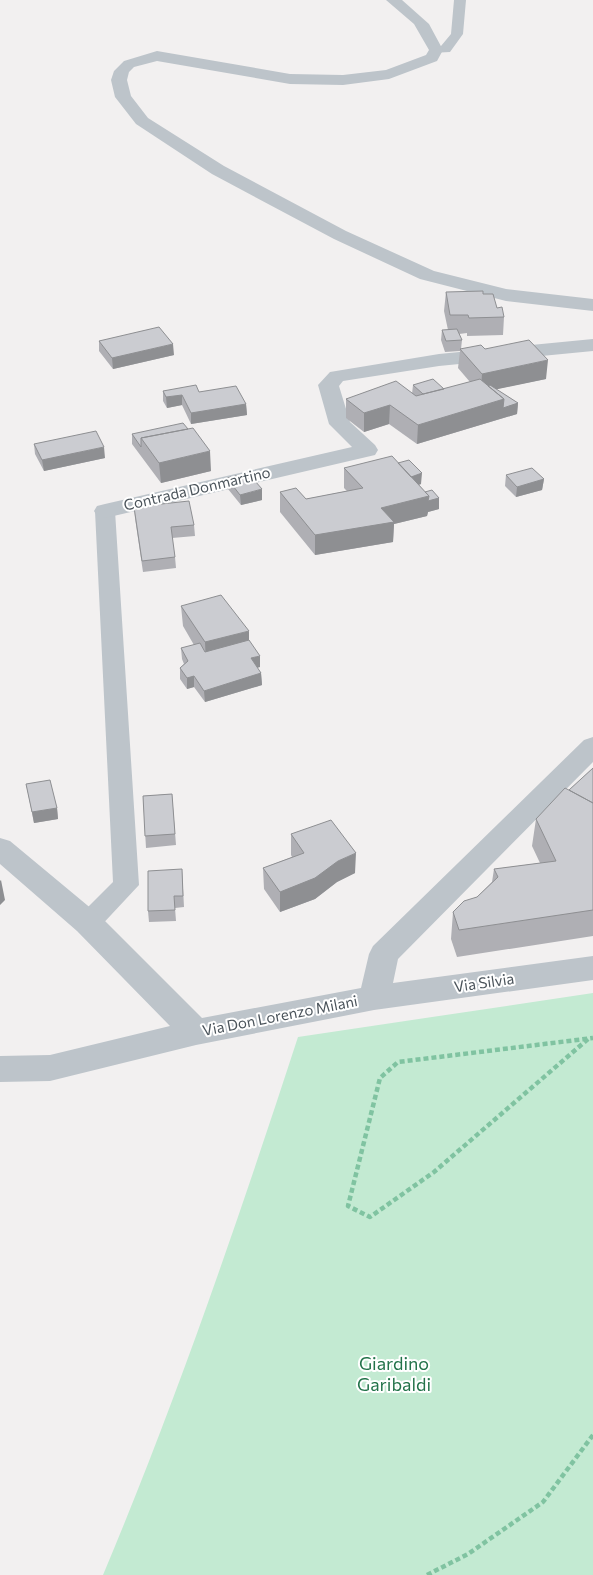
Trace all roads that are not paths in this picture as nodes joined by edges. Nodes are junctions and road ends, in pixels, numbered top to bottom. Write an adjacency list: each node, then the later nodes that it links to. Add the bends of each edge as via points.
1 (393, 0): 3 (street, via 409,10 430,33)
2 (460, 0): 3 (lane, via 457,34 445,48)
3 (436, 50): 4 (street, via 432,58 389,74 343,80 290,79 157,56 129,64 119,80 123,97 142,121 218,170 340,235 427,275 506,295)
4 (593, 305)
5 (593, 346): 6 (street, Contrada Donmartino, via 440,360 337,376 328,385 340,424 366,450)
6 (105, 510): 9 (lane, Contrada Donmartino, via 126,885)
7 (593, 746): 11 (street, Via Don Lorenzo Milani, via 384,954)
8 (0, 848): 9 (street)
9 (88, 924): 12 (street)
10 (593, 968): 11 (street, Via Silvia)
11 (374, 998): 12 (street, Via Don Lorenzo Milani)
12 (196, 1032): 13 (street, Via Don Lorenzo Milani, via 50,1068)
13 (0, 1069)

